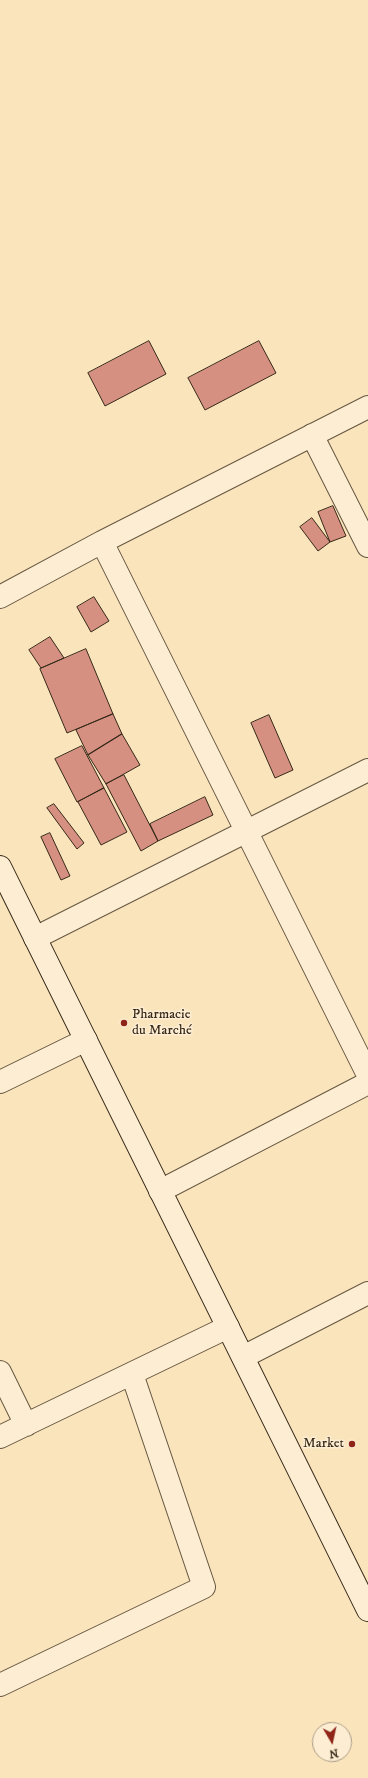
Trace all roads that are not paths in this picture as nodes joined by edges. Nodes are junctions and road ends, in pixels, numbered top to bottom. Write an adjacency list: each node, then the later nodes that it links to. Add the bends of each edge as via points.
1 (368, 407): 2 (street)
2 (312, 435): 3 (street); 4 (street)
3 (102, 542): 5 (street); 7 (street)
4 (368, 546)
5 (0, 597)
6 (368, 770): 7 (street)
7 (246, 831): 9 (street); 11 (street)
8 (0, 867): 9 (street)
9 (35, 938): 10 (street)
10 (86, 1040): 12 (street); 14 (street)
11 (368, 1075)
12 (0, 1082)
13 (368, 1083): 14 (street)
14 (160, 1191): 16 (street)
15 (368, 1293): 17 (street)
16 (228, 1327): 17 (street); 19 (street)
17 (243, 1357): 22 (street)
18 (0, 1372): 20 (street)
19 (132, 1374): 20 (street); 23 (street, via 204,1587)
20 (26, 1425): 21 (street)
21 (0, 1438)
22 (368, 1610)
23 (0, 1685)

